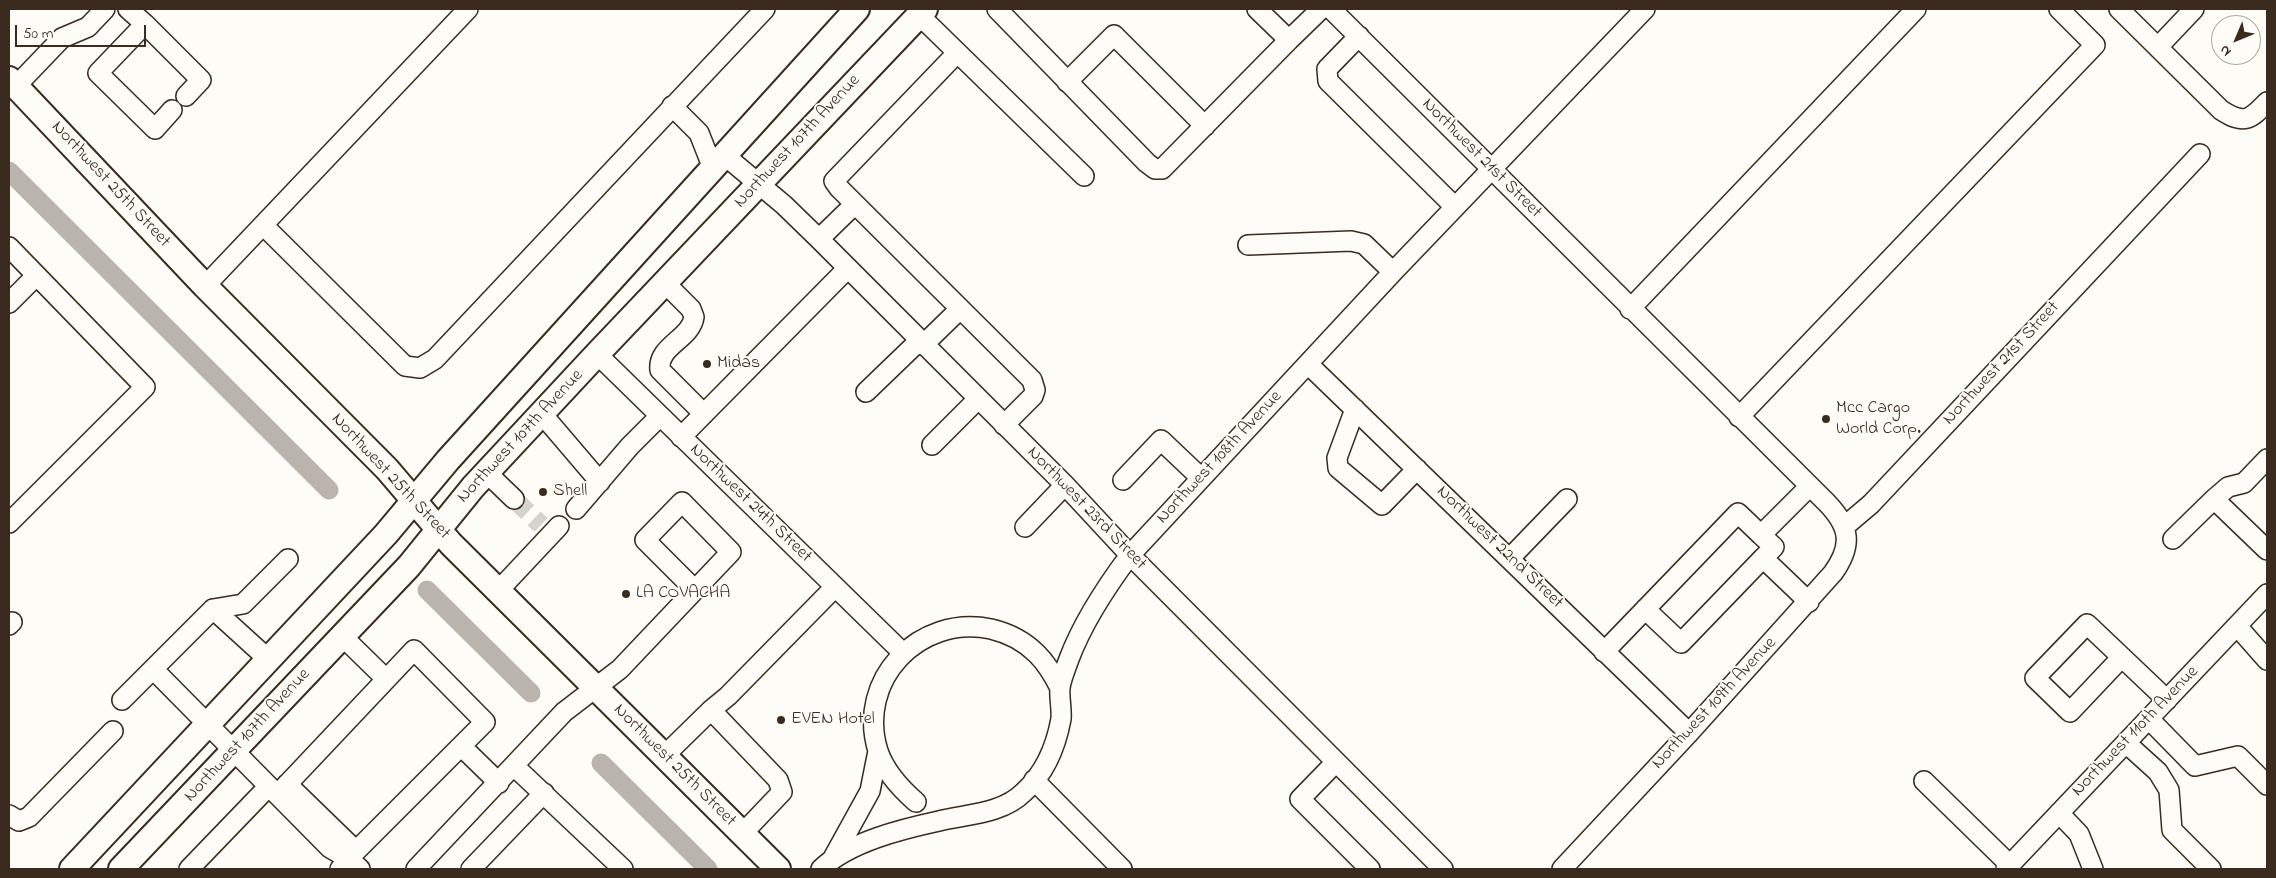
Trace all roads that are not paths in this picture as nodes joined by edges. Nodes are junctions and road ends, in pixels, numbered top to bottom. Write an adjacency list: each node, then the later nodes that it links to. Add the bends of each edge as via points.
1 (105, 9): 21 (street, via 88,27 62,38)
2 (128, 9): 16 (street)
3 (468, 9): 35 (street)
4 (765, 9): 25 (street)
5 (857, 9): 29 (main road, Northwest 107th Avenue)
6 (997, 9): 22 (street)
7 (1257, 9): 18 (street)
8 (1321, 9): 18 (street)
9 (1331, 9): 17 (street, Northwest 21st Street)
10 (1645, 9): 30 (street, Northwest 108th Avenue)
11 (1916, 9): 46 (street)
12 (2060, 9): 56 (street, via 2095,45)
13 (2119, 9): 19 (street)
14 (2194, 9): 19 (street)
15 (922, 12): 20 (street); 32 (main road, Northwest 107th Avenue)
16 (145, 24): 23 (street, via 201,80); 26 (street, via 98,73 155,129)
17 (1358, 36): 30 (street, Northwest 21st Street); 34 (street, via 1327,69 1328,81)
18 (1289, 40): 27 (street)
19 (2158, 48): 24 (street, via 2230,116 2248,119)
20 (957, 53): 31 (street); 33 (street, via 836,178 835,183)
21 (12, 82): 43 (main road, Northwest 25th Street)
22 (1067, 82): 27 (street, via 1156,169 1162,169); 27 (street, via 1114,35)
23 (186, 96)
24 (2267, 102)
25 (672, 106): 29 (street, via 699,133); 35 (street, via 435,359 420,368 405,366)
26 (172, 110)
27 (1205, 126)
28 (2200, 154): 74 (street, Northwest 21st Street, via 1871,504)
29 (718, 160): 32 (street, Northwest 23rd Street); 71 (main road, Northwest 107th Avenue)
30 (1492, 170): 34 (street, Northwest 108th Avenue); 46 (street, Northwest 21st Street)
31 (1084, 176)
32 (758, 184): 36 (street, Northwest 23rd Street); 42 (main road, Northwest 107th Avenue)
33 (855, 204): 36 (street); 45 (street)
34 (1455, 207): 40 (street, Northwest 108th Avenue)
35 (263, 225): 43 (street)
36 (819, 239): 39 (street, Northwest 23rd Street)
37 (1248, 245): 40 (street, via 1351,241 1364,244)
38 (9, 248): 41 (street)
39 (848, 268): 47 (street, Northwest 23rd Street); 54 (street)
40 (1393, 272): 49 (street, Northwest 108th Avenue)
41 (36, 276): 44 (street); 73 (street, via 145,386)
42 (665, 283): 48 (main road, Northwest 107th Avenue); 54 (street, via 694,317 690,326 662,355 660,370)
43 (205, 286): 71 (main road, Northwest 25th Street)
44 (9, 303)
45 (960, 309): 47 (street); 57 (street, via 1034,384 1033,396)
46 (1630, 309): 56 (street, Northwest 21st Street)
47 (921, 343): 50 (street); 51 (street, Northwest 23rd Street)
48 (597, 354): 53 (main road, Northwest 107th Avenue); 55 (street, Northwest 24th Street)
49 (1308, 364): 52 (street, Northwest 22nd Street); 63 (street, Northwest 108th Avenue)
50 (866, 392)
51 (978, 399): 57 (street, Northwest 23rd Street); 59 (street)
52 (1355, 409): 61 (street, Northwest 22nd Street); 61 (street, via 1337,458 1338,468 1382,505)
53 (542, 414): 62 (main road, Northwest 107th Avenue); 65 (street)
54 (704, 414): 58 (street)
55 (660, 416): 58 (street, Northwest 24th Street); 65 (street)
56 (1739, 417): 67 (street, Northwest 21st Street)
57 (1004, 425): 66 (street, Northwest 23rd Street)
58 (681, 437): 85 (street, Northwest 24th Street)
59 (932, 445)
60 (2267, 459): 70 (street, via 2244,483 2228,487)
61 (1417, 469): 82 (street, Northwest 22nd Street)
62 (488, 472): 68 (street); 76 (main road, Northwest 107th Avenue)
63 (1201, 478): 64 (street, via 1161,440); 81 (street, Northwest 108th Avenue)
64 (1123, 480)
65 (600, 482): 72 (street)
66 (1065, 485): 75 (street); 81 (street, Northwest 23rd Street)
67 (1810, 486): 74 (street, Northwest 21st Street); 78 (street)
68 (514, 499)
69 (1567, 499): 82 (street)
70 (2214, 499): 79 (street); 80 (street)
71 (415, 500): 76 (main road, Northwest 25th Street); 97 (main road, Northwest 107th Avenue)
72 (576, 509)
73 (9, 523)
74 (1845, 526): 89 (street, Northwest 109th Avenue, via 1847,540 1839,565)
75 (1025, 527)
76 (438, 528): 87 (main road, Northwest 25th Street); 93 (main road, Northwest 107th Avenue, via 409,566)
77 (550, 529): 87 (street)
78 (1761, 535): 83 (street, via 1774,547); 90 (street, via 1738,513)
79 (2173, 539)
80 (2267, 550)
81 (1130, 555): 102 (street, Northwest 108th Avenue, via 1098,600 1080,634); 115 (street, Northwest 23rd Street)
82 (1510, 558): 94 (street, Northwest 22nd Street)
83 (1763, 558): 89 (street); 90 (street, via 1681,643)
84 (288, 559): 91 (street, via 243,604)
85 (835, 587): 95 (street, Northwest 24th Street); 105 (street)
86 (694, 589): 86 (street, via 645,540 682,502 731,552); 101 (street, via 620,670)
87 (498, 590): 101 (main road, Northwest 25th Street)
88 (2267, 594): 92 (street, Northwest 110th Avenue)
89 (1809, 602): 109 (street, Northwest 109th Avenue)
90 (1645, 608): 94 (street)
91 (213, 609): 97 (street); 99 (street)
92 (2237, 626): 98 (street); 104 (street, Northwest 110th Avenue)
93 (342, 636): 100 (street); 112 (main road, Northwest 107th Avenue)
94 (1604, 652): 109 (street, Northwest 22nd Street)
95 (903, 653): 102 (street, via 920,640 959,626 1001,631 1020,640 1037,654); 113 (street, via 889,669 876,702 874,730)
96 (2122, 658): 96 (street, via 2087,624 2034,678 2070,712); 104 (street)
97 (268, 659): 107 (main road, Northwest 107th Avenue)
98 (2267, 660)
99 (153, 669): 103 (street); 107 (street)
100 (386, 679): 111 (street, via 414,650 485,722); 121 (street)
101 (595, 688): 114 (main road, Northwest 25th Street); 116 (street, via 564,712)
102 (1060, 688): 117 (street, Northwest 108th Avenue, via 1061,717 1055,745)
103 (122, 700)
104 (2167, 700): 106 (street, Northwest 110th Avenue)
105 (711, 710): 114 (street); 126 (street, via 778,780 782,792)
106 (2149, 719): 110 (street, Northwest 110th Avenue); 120 (street, via 2196,766 2238,756)
107 (207, 724): 112 (street); 131 (main road, Northwest 107th Avenue)
108 (113, 732): 125 (street, via 29,817 19,821)
109 (1689, 733): 140 (street, Northwest 109th Avenue)
110 (2126, 743): 124 (street, Northwest 110th Avenue); 142 (street, via 2158,772 2169,790 2172,830)
111 (461, 746): 119 (street); 127 (street)
112 (234, 751): 121 (street); 132 (main road, Northwest 107th Avenue)
113 (878, 751): 123 (street, via 887,771); 128 (street, via 870,791)
114 (664, 756): 126 (main road, Northwest 25th Street)
115 (1336, 762): 138 (street, via 1300,799); 139 (street, Northwest 23rd Street)
116 (514, 766): 119 (street); 122 (street)
117 (1034, 780): 128 (street, Northwest 108th Avenue, via 1024,793 1007,804 861,844); 130 (street)
118 (1924, 781): 129 (street)
119 (499, 783): 134 (street)
120 (2267, 785)
121 (278, 788): 127 (street, via 330,848); 133 (street)
122 (544, 793): 135 (street); 136 (street)
123 (916, 802)
124 (2059, 813): 129 (street, Northwest 110th Avenue); 141 (street, via 2079,834)
125 (9, 815)
126 (742, 834): 137 (main road, Northwest 25th Street)
127 (351, 862)
128 (827, 863)
129 (2008, 867)
130 (1118, 868)
131 (72, 869)
132 (121, 869)
133 (188, 869)
134 (416, 869)
135 (471, 869)
136 (623, 869)
137 (778, 869)
138 (1370, 869)
139 (1443, 869)
140 (1562, 869)
141 (2094, 869)
142 (2211, 869)

